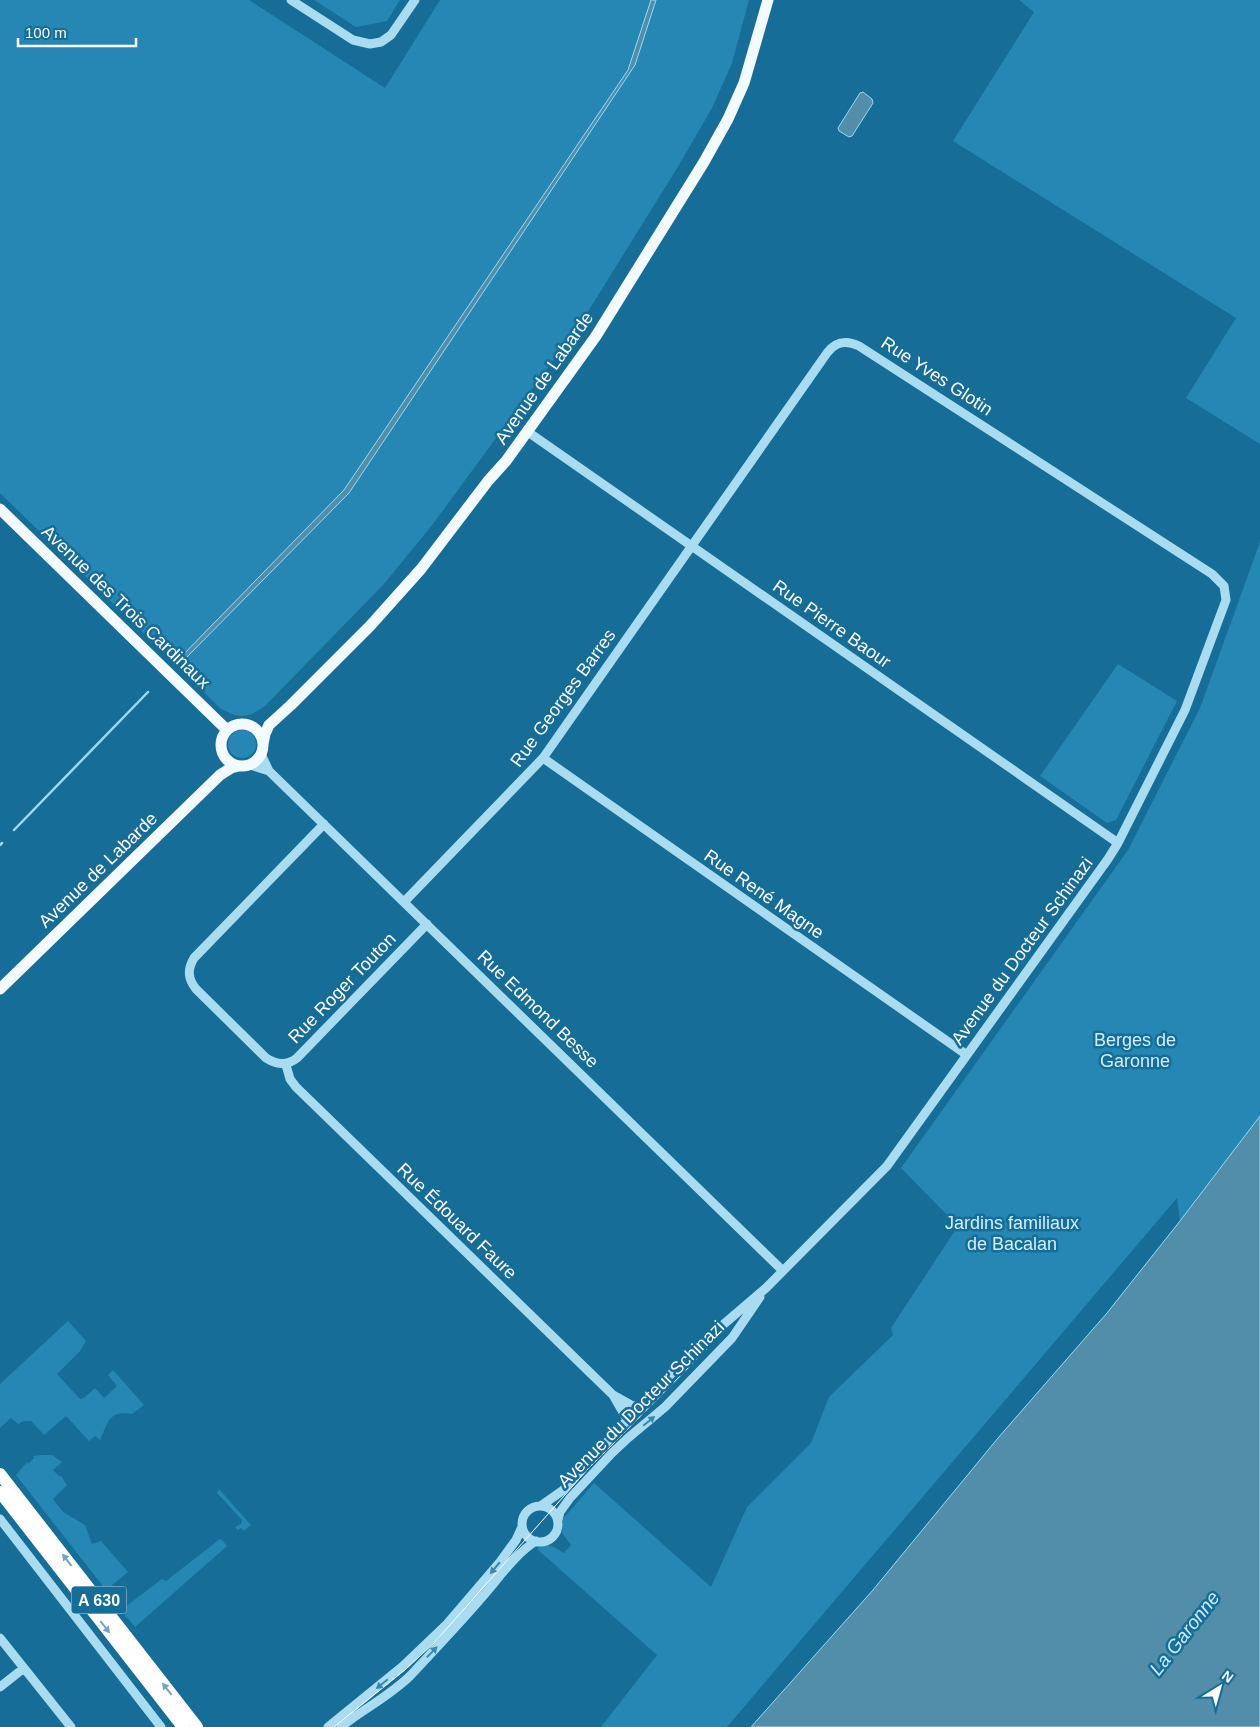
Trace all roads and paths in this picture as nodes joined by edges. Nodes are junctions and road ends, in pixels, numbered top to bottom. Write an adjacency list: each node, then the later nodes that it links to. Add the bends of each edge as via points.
1 (291, 0): 2 (street, via 358,42 370,44 391,36)
2 (414, 0)
3 (768, 0): 4 (main road, Avenue de Labarde, via 744,83 718,137 610,315)
4 (528, 432): 6 (street, Rue Pierre Baour); 8 (main road, Avenue de Labarde, via 406,587)
5 (0, 510): 10 (main road, Avenue des Trois Cardinaux)
6 (692, 546): 7 (street, Rue Yves Glotin, via 827,353 836,344 848,342 859,346 1212,574); 13 (street, Rue Georges Barres); 18 (street, Rue Pierre Baour)
7 (1224, 586): 18 (street, Avenue du Docteur Schinazi, via 1226,600 1185,710)
8 (269, 725): 9 (main road); 11 (main road, Avenue de Labarde)
9 (252, 727): 10 (main road, via 239,724); 11 (main road, via 260,734)
10 (227, 730): 12 (main road, via 222,739)
11 (262, 749): 14 (main road, via 258,759); 15 (street, Rue Edmond Besse)
12 (223, 754): 14 (main road, via 230,763); 16 (main road)
13 (543, 758): 19 (street, Rue Georges Barres); 22 (street, Rue René Magne)
14 (245, 766): 15 (street, Rue Edmond Besse); 16 (main road, Avenue de Labarde)
15 (269, 771): 17 (street, Rue Edmond Besse)
16 (220, 775): 21 (main road, Avenue de Labarde)
17 (324, 824): 19 (street, Rue Edmond Besse); 23 (street, Rue Roger Touton, via 194,958 189,971 191,984 266,1058)
18 (1118, 843): 22 (street, Avenue du Docteur Schinazi)
19 (404, 902): 20 (street, Rue Edmond Besse)
20 (427, 924): 23 (street, Rue Roger Touton, via 297,1058); 24 (street, Rue Edmond Besse)
21 (0, 989)
22 (967, 1055): 24 (street, Avenue du Docteur Schinazi, via 887,1166)
23 (286, 1065): 26 (street, Rue Édouard Faure, via 290,1080 296,1087)
24 (783, 1271): 25 (street, Avenue du Docteur Schinazi)
25 (766, 1288): 27 (street, Avenue du Docteur Schinazi, via 704,1341); 33 (street, Avenue du Docteur Schinazi, one-way to 25, via 564,1507 591,1475 665,1407 732,1338)
26 (613, 1395): 27 (street, Rue Édouard Faure); 28 (street, Rue Édouard Faure)
27 (639, 1407): 28 (street, Avenue du Docteur Schinazi)
28 (628, 1420): 31 (street, Avenue du Docteur Schinazi, via 568,1485)
29 (0, 1474): 42 (highway, A 630, one-way to 29)
30 (0, 1492): 41 (highway, A 630, one-way to 41)
31 (542, 1505): 33 (street, via 552,1509); 34 (street, via 526,1511)
32 (0, 1519): 40 (street)
33 (558, 1520): 35 (street, via 554,1536)
34 (522, 1527): 35 (street, via 528,1537); 43 (street, one-way to 43, via 500,1562 447,1624 403,1666)
35 (536, 1541): 44 (street, one-way to 35, via 406,1679)
36 (0, 1638): 37 (street)
37 (24, 1668): 38 (street); 39 (street)
38 (0, 1687)
39 (71, 1727)
40 (161, 1727)
41 (183, 1727)
42 (197, 1727)
43 (328, 1727)
44 (341, 1727)

